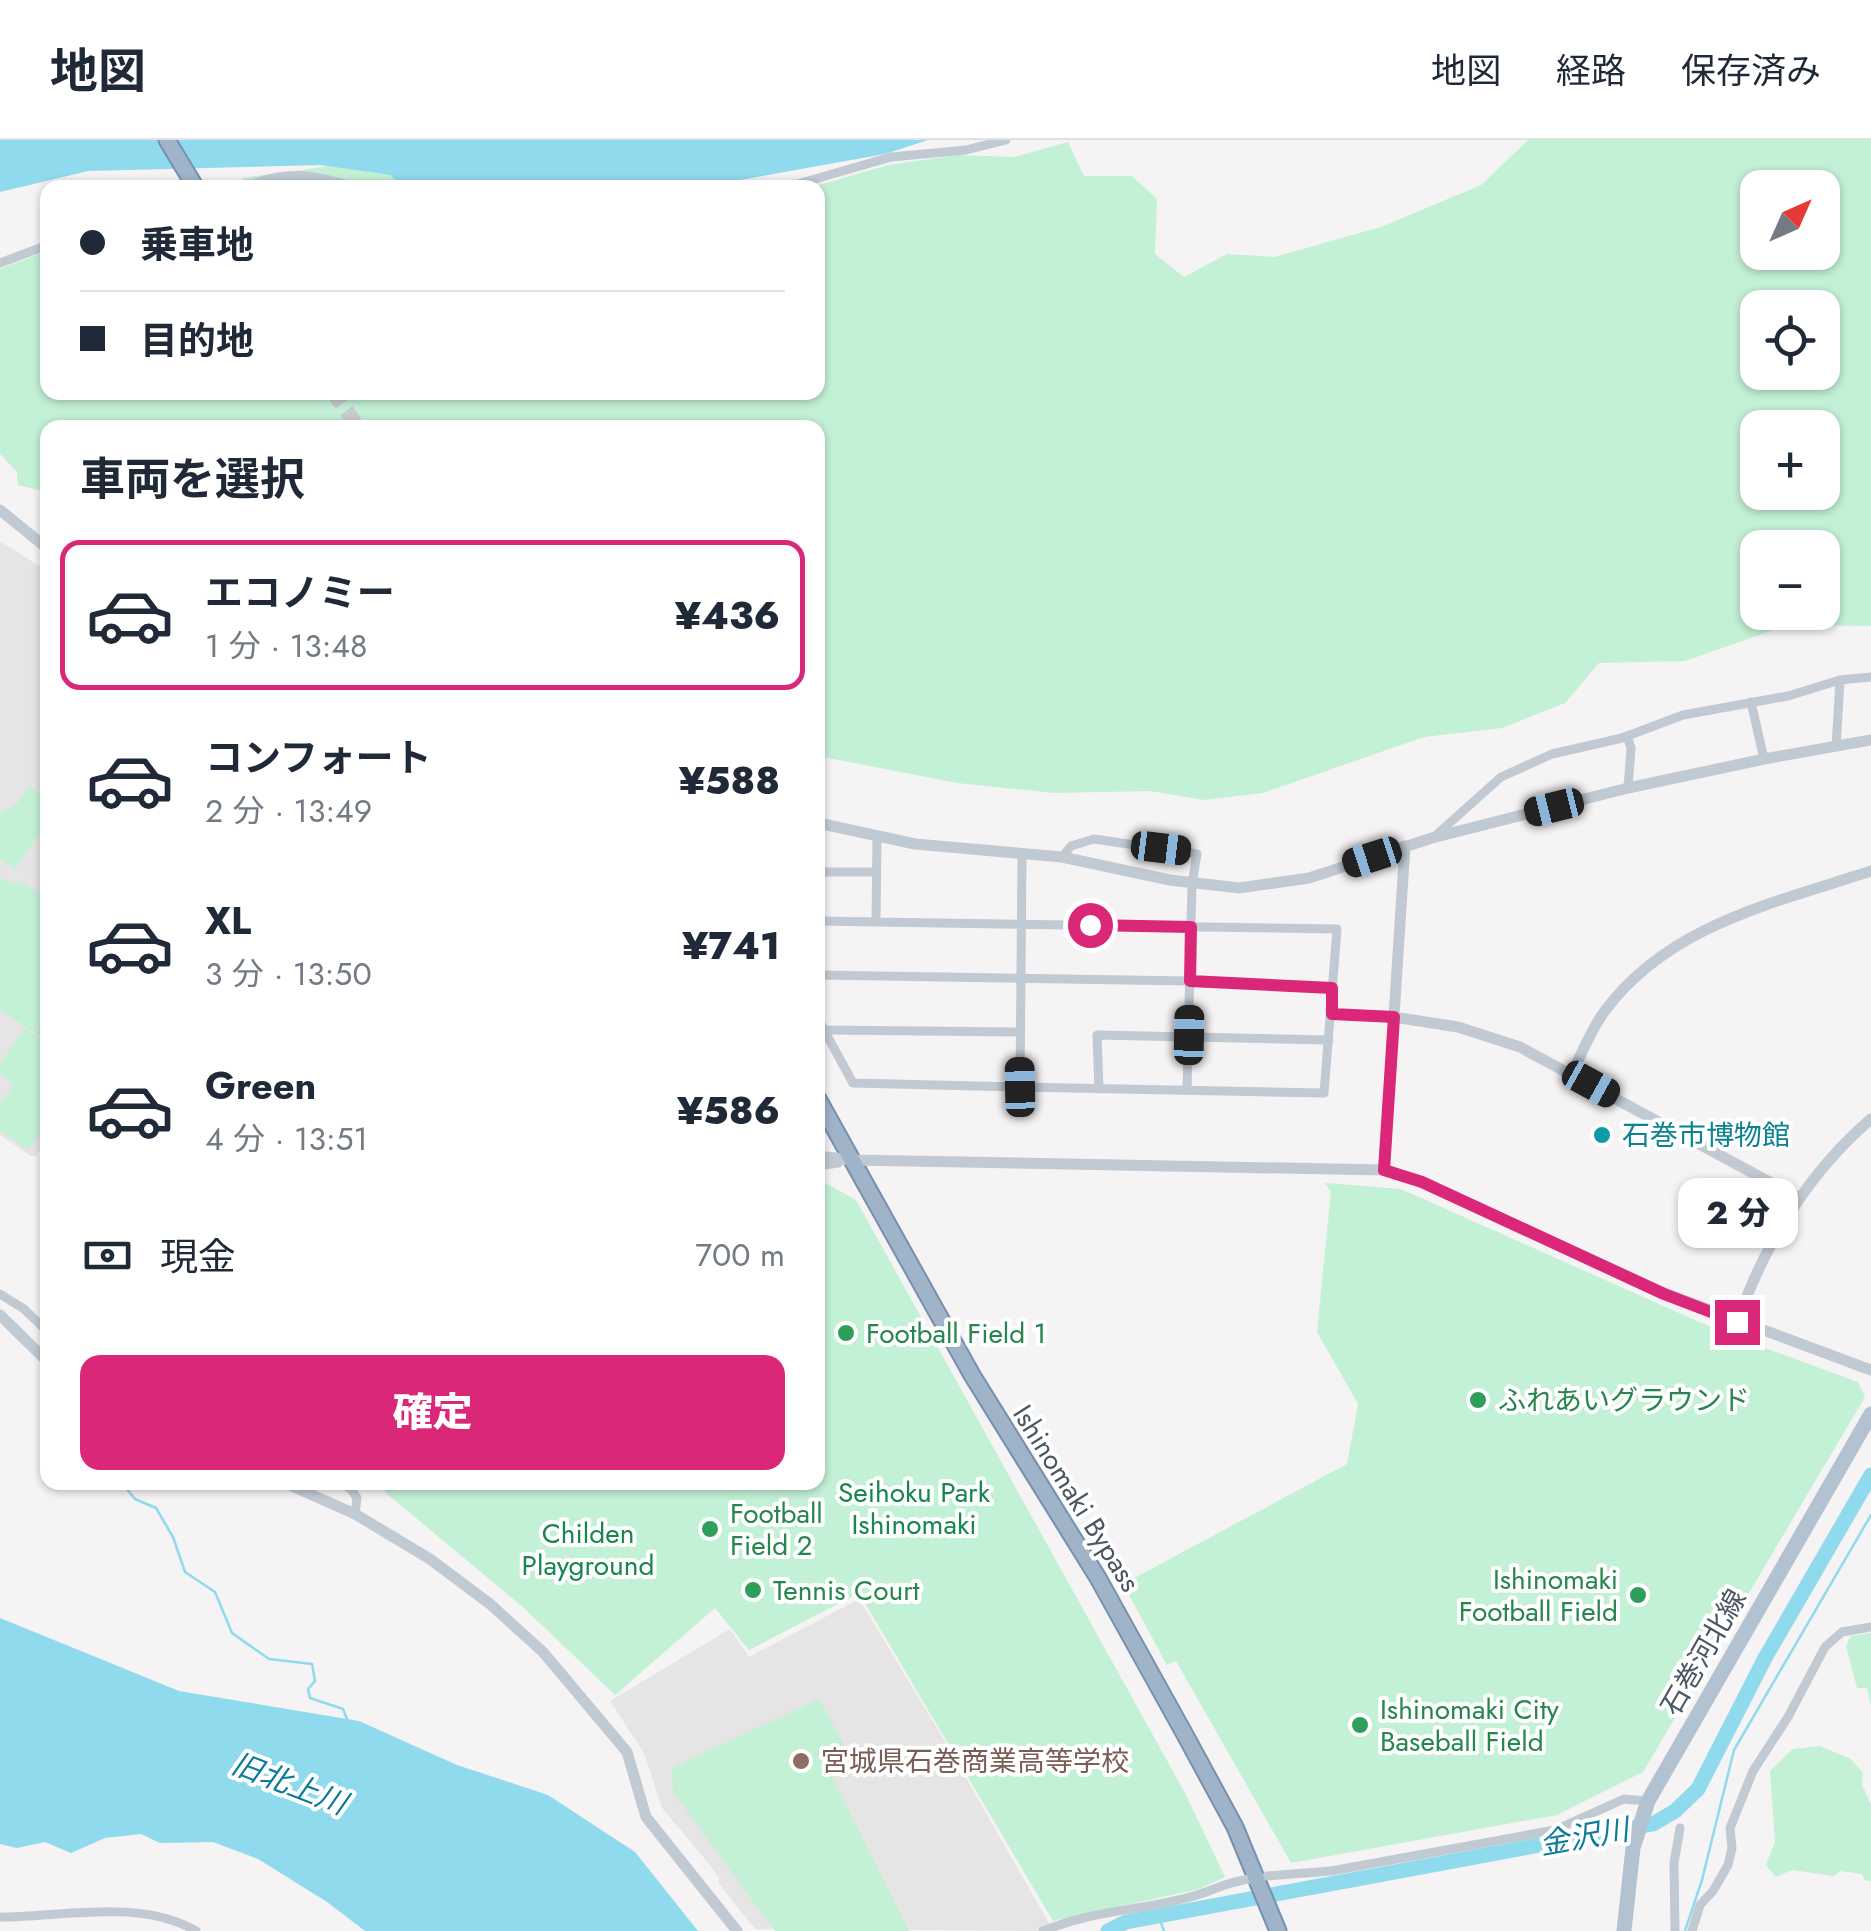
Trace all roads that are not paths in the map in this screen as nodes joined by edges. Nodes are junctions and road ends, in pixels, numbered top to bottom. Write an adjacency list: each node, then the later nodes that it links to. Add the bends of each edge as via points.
1 (167, 140): 3 (highway)
2 (1006, 140): 6 (street, via 891,157)
3 (191, 180)
4 (261, 180): 5 (street, via 296,173)
5 (333, 180)
6 (812, 180)
7 (40, 248): 8 (street)
8 (0, 263)
9 (0, 510): 10 (street)
10 (40, 542)
11 (1871, 677): 12 (street)
12 (1840, 680): 13 (street); 16 (street)
13 (1751, 702): 14 (street, via 1683,715); 17 (street)
14 (1627, 736): 18 (street); 19 (street, via 1513,769)
15 (1871, 740): 16 (street)
16 (1836, 746): 17 (street)
17 (1764, 759): 18 (street)
18 (1628, 788): 21 (street)
19 (1474, 803): 21 (street); 23 (street)
20 (825, 824): 22 (street)
21 (1481, 826): 23 (street)
22 (877, 836): 25 (street); 29 (street)
23 (1432, 838): 24 (street)
24 (1405, 846): 30 (street, via 1284,883); 40 (street)
25 (1022, 855): 26 (street); 33 (street)
26 (1062, 856): 30 (street); 30 (street, via 1094,839 1191,852 1197,854)
27 (1871, 871): 46 (street, via 1728,918 1679,942 1604,1013)
28 (825, 872): 29 (street)
29 (876, 872): 32 (street)
30 (1192, 884): 34 (street)
31 (825, 921): 32 (street)
32 (876, 922): 33 (street)
33 (1022, 924): 34 (street); 36 (street)
34 (1191, 927): 37 (street); 38 (street, via 1337,930)
35 (825, 975): 36 (street)
36 (1022, 979): 37 (street); 43 (street)
37 (1190, 981): 38 (street); 44 (street)
38 (1332, 988): 39 (street)
39 (1332, 1014): 40 (street); 45 (street)
40 (1394, 1017): 46 (street, via 1490,1036); 55 (street)
41 (825, 1030): 43 (street)
42 (825, 1032): 47 (street, via 853,1083)
43 (1020, 1032): 47 (street)
44 (1189, 1035): 45 (street); 48 (street, via 1096,1035); 49 (street)
45 (1329, 1040): 49 (street, via 1324,1094)
46 (1572, 1073): 56 (street)
47 (1020, 1087): 48 (street)
48 (1099, 1089): 49 (street)
49 (1188, 1090)
50 (825, 1112): 53 (highway, Ishinomaki Bypass)
51 (1871, 1119): 56 (street)
52 (825, 1157): 53 (street)
53 (852, 1160): 54 (street); 55 (street); 70 (highway, Ishinomaki Bypass, via 972,1375 1098,1578)
54 (825, 1164)
55 (1384, 1170): 60 (street)
56 (1799, 1198): 60 (street)
57 (0, 1294): 59 (street)
58 (0, 1315): 61 (street)
59 (40, 1321)
60 (1737, 1322): 62 (street)
61 (40, 1354)
62 (1871, 1370)
63 (1871, 1414): 68 (main road, 石巻河北線)
64 (301, 1490): 66 (street)
65 (352, 1490): 66 (street)
66 (356, 1514): 73 (street, via 470,1588 575,1686 627,1752 646,1816)
67 (1871, 1627): 78 (street, via 1842,1632 1825,1647 1753,1771 1730,1828 1728,1865 1700,1905)
68 (1646, 1805): 70 (street, via 1624,1799 1555,1830); 76 (main road, 石巻河北線)
69 (1680, 1828): 77 (street)
70 (1261, 1880): 74 (street, via 1233,1880); 75 (highway, Ishinomaki Bypass)
71 (0, 1917): 72 (street, via 128,1914)
72 (196, 1931)
73 (736, 1931)
74 (1043, 1931)
75 (1278, 1931)
76 (1624, 1931)
77 (1675, 1931)
78 (1692, 1931)

